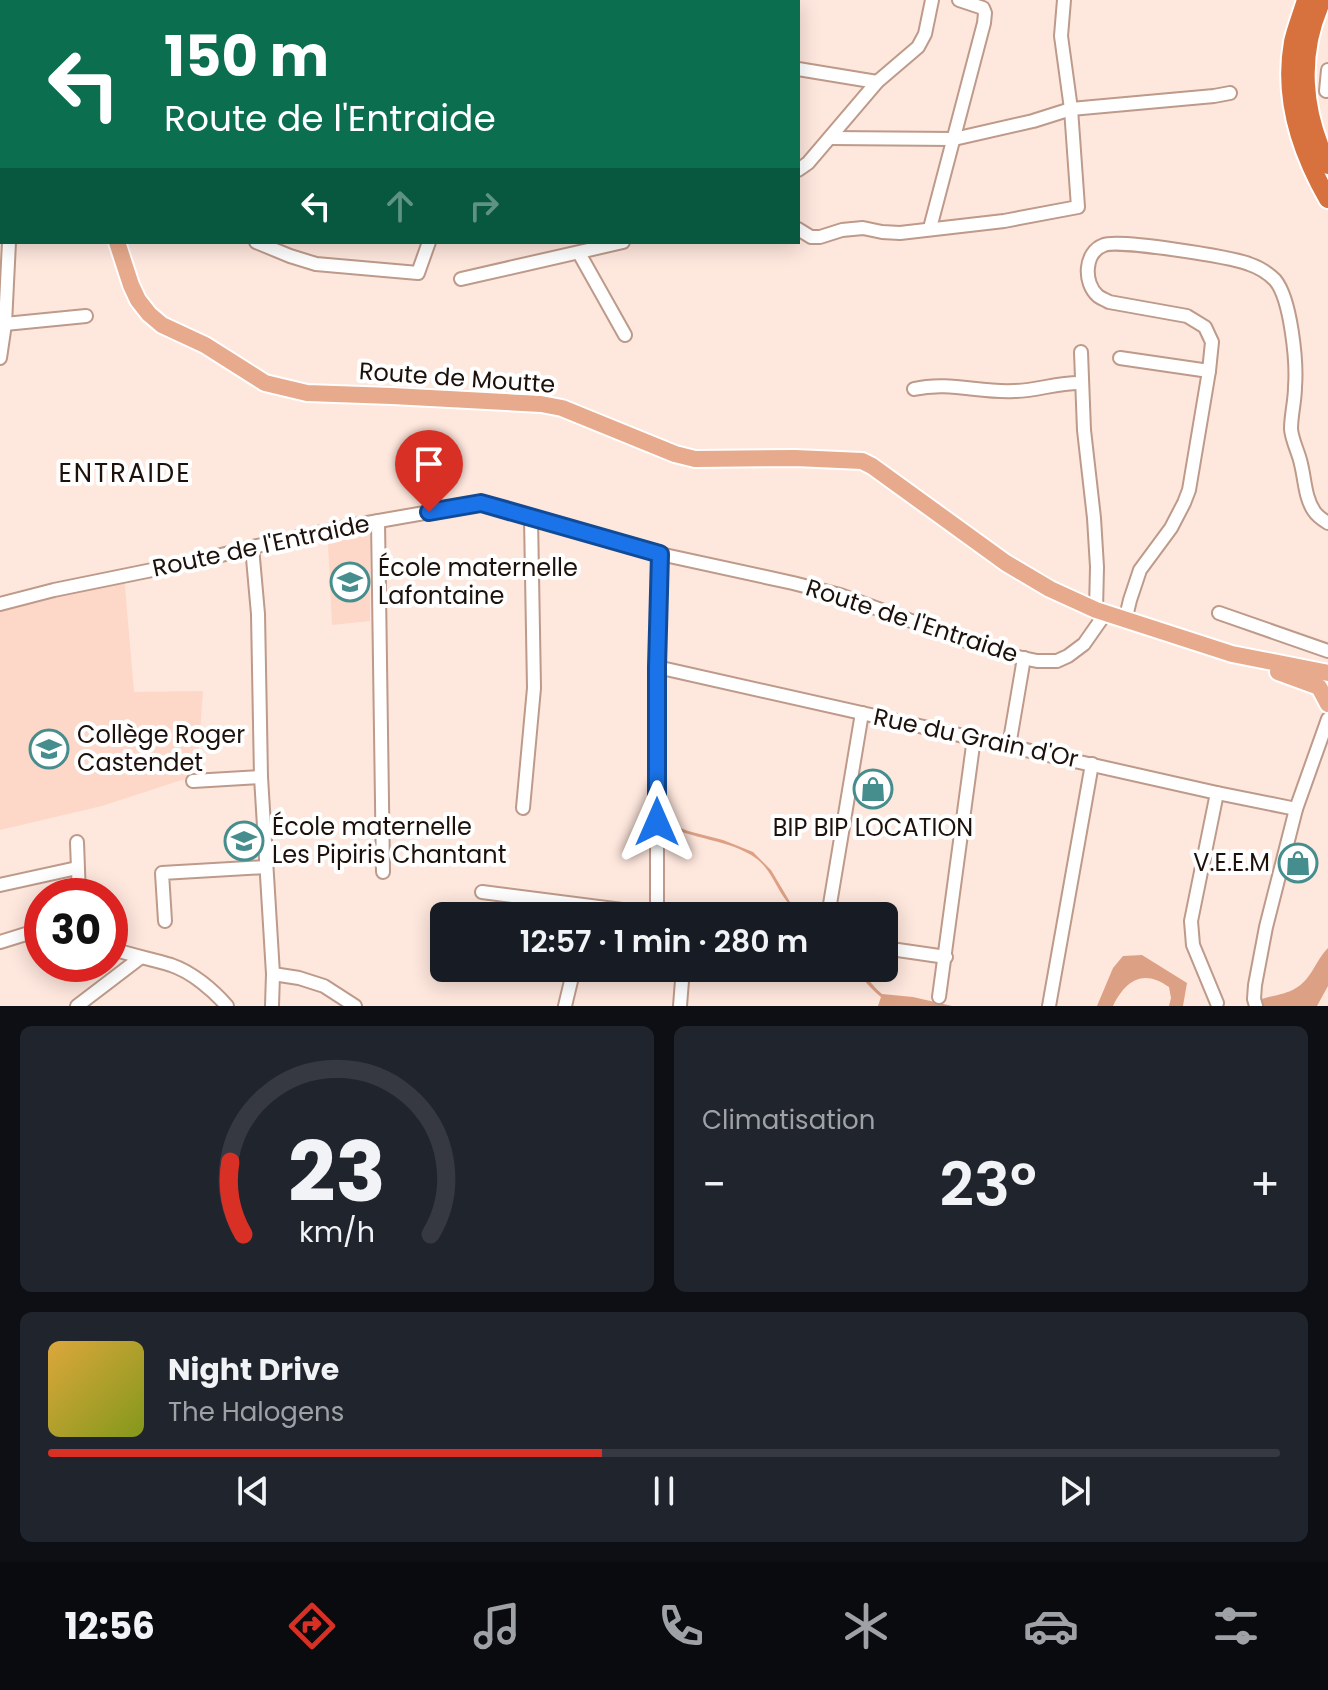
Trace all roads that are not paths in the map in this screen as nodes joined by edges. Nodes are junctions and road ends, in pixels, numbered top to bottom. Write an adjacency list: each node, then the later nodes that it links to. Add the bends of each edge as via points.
1 (932, 0): 8 (street, via 918,47)
2 (959, 0): 13 (street, via 985,13)
3 (1064, 0): 11 (street, via 1061,36)
4 (1306, 0): 16 (highway, via 1294,40 1290,87 1306,156)
5 (1322, 0): 14 (highway, via 1305,77 1309,118)
6 (800, 69): 8 (street)
7 (1328, 70): 9 (street)
8 (877, 82): 12 (street)
9 (1326, 91)
10 (1230, 93): 11 (street)
11 (1071, 109): 13 (street); 17 (street, via 1078,207)
12 (830, 138): 13 (street); 15 (street)
13 (954, 139): 17 (street)
14 (1328, 165)
15 (800, 169)
16 (1328, 199)
17 (930, 228): 18 (street, via 900,233 863,228 820,237)
18 (800, 230)
19 (9, 244): 27 (street)
20 (118, 244): 41 (main road, Route de Moutte, via 131,285 149,314 265,383 307,393 541,404 695,459 862,461 1006,563)
21 (262, 244): 22 (street, via 316,264 418,273)
22 (428, 244)
23 (615, 244): 24 (street)
24 (579, 253): 25 (street); 28 (street)
25 (461, 279)
26 (86, 316): 27 (street)
27 (5, 324): 30 (street)
28 (625, 335)
29 (1081, 352): 33 (street)
30 (0, 358)
31 (1120, 358): 32 (street)
32 (1209, 371): 37 (street, via 1212,342 1205,327 1187,316 1109,302 1098,295 1087,272 1097,249 1107,243 1131,244 1226,258 1251,264 1277,283 1288,311 1294,354 1291,432 1308,497 1315,513); 43 (street, via 1189,490 1171,528 1140,570)
33 (1082, 383): 34 (street, via 1013,392 931,385); 41 (street)
34 (914, 389)
35 (531, 518): 36 (street, Route de l'Entraide, via 481,503); 39 (street, Route de l'Entraide); 58 (street, via 534,688)
36 (378, 521): 38 (street, Route de l'Entraide); 63 (street)
37 (1328, 523)
38 (252, 547): 40 (street, Route de l'Entraide); 55 (street)
39 (660, 554): 46 (street, Route de l'Entraide, via 840,595); 47 (street)
40 (0, 604)
41 (1101, 612): 43 (main road, Route de Moutte); 46 (street, Route de l'Entraide, via 1084,644 1068,656 1047,662)
42 (1219, 613): 44 (street)
43 (1125, 621): 45 (main road, Route de Moutte)
44 (1328, 651)
45 (1232, 654): 48 (main road); 49 (main road, via 1319,687)
46 (1024, 658): 53 (street)
47 (657, 667): 50 (street, Rue du Grain d'Or); 68 (street)
48 (1328, 673)
49 (1328, 704)
50 (862, 713): 52 (street, Rue du Grain d'Or); 69 (street)
51 (1328, 719): 59 (street)
52 (974, 738): 53 (street, Rue du Grain d'Or); 75 (street)
53 (1009, 746): 54 (street, Rue du Grain d'Or)
54 (1092, 764): 57 (street, Rue du Grain d'Or); 89 (street)
55 (261, 777): 56 (street); 61 (street)
56 (193, 781)
57 (1217, 793): 59 (street, Rue du Grain d'Or); 82 (street, via 1191,921 1193,945)
58 (523, 808)
59 (1296, 809): 81 (street, via 1266,927)
60 (77, 842): 62 (street)
61 (266, 867): 70 (street, via 162,873); 77 (street)
62 (77, 868): 64 (street); 65 (street)
63 (383, 872)
64 (78, 878)
65 (0, 885)
66 (482, 892): 67 (street)
67 (561, 902)
68 (663, 902)
69 (830, 902)
70 (165, 921)
71 (24, 935): 72 (street)
72 (0, 942)
73 (898, 950): 75 (street)
74 (128, 954): 76 (street)
75 (946, 957): 80 (street)
76 (140, 958): 83 (street, via 174,966); 84 (street)
77 (273, 974): 85 (street); 86 (street, via 324,986)
78 (571, 982): 87 (street)
79 (682, 982): 88 (street)
80 (939, 997)
81 (1255, 997)
82 (1217, 1003)
83 (221, 1004)
84 (77, 1006)
85 (272, 1006)
86 (355, 1006)
87 (565, 1006)
88 (680, 1006)
89 (1049, 1006)

